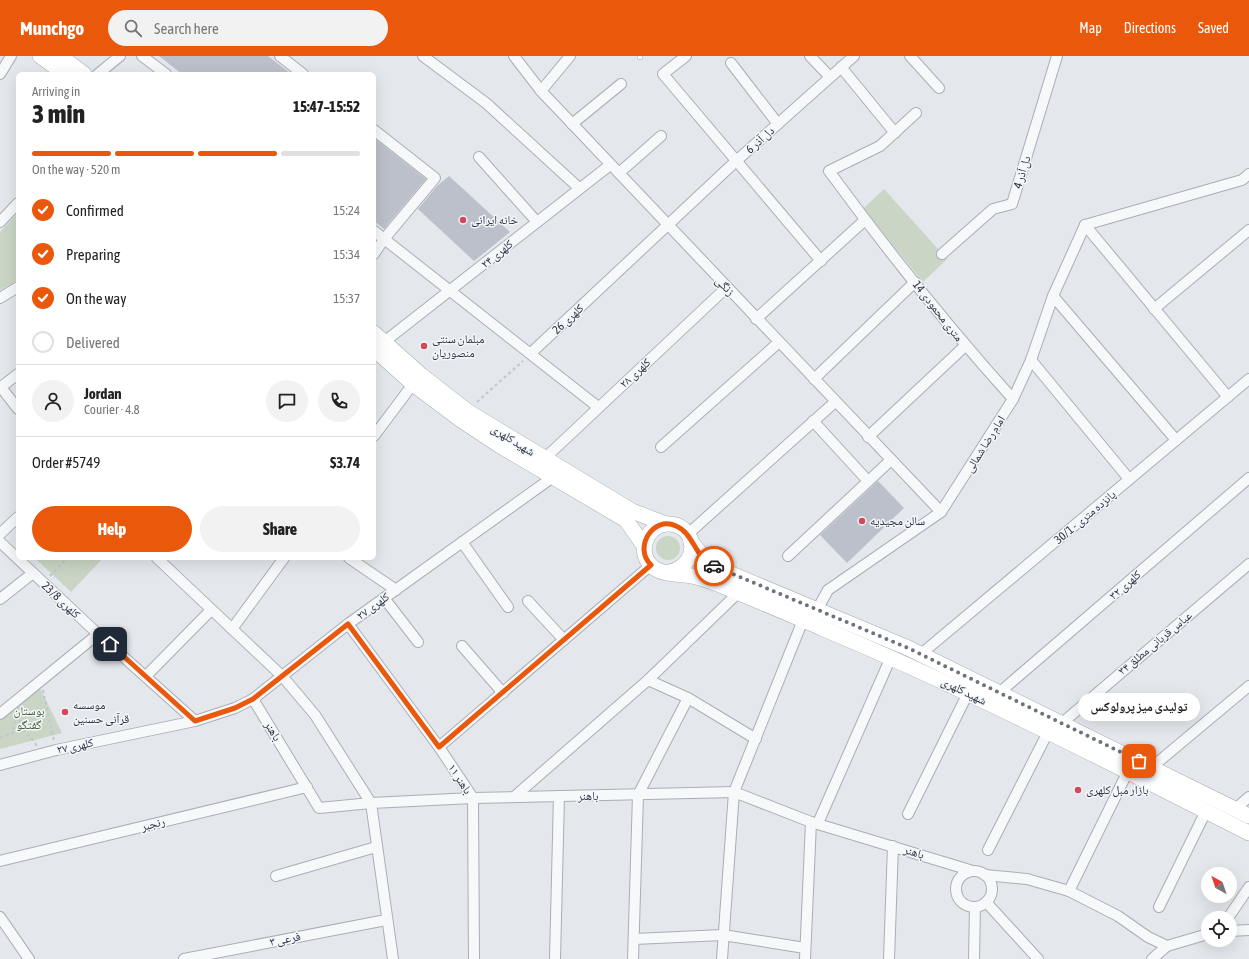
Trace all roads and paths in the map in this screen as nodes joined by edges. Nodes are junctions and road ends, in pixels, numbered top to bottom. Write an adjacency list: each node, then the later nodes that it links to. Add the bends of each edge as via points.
1 (12, 56): 22 (street)
2 (40, 56): 17 (main road)
3 (60, 56): 18 (main road)
4 (120, 56): 19 (street)
5 (142, 56): 20 (street)
6 (280, 56): 21 (street)
7 (423, 56): 38 (street, via 486,103)
8 (514, 56): 26 (street, زنگی)
9 (570, 56): 26 (street)
10 (686, 56): 34 (street, via 663,74)
11 (810, 56): 23 (street)
12 (854, 56): 16 (street, دل آذر 6)
13 (910, 56): 25 (street)
14 (1057, 56): 49 (street, دل آذر 4, via 1012,204 993,209)
15 (731, 63): 29 (street)
16 (841, 67): 23 (street, دل آذر 6); 31 (street)
17 (62, 72)
18 (81, 72)
19 (100, 72)
20 (163, 72)
21 (300, 72)
22 (0, 74)
23 (830, 77): 29 (street, دل آذر 6)
24 (621, 84): 28 (street)
25 (939, 88)
26 (540, 91): 28 (street, زنگی)
27 (916, 113): 31 (street)
28 (572, 124): 35 (street, زنگی)
29 (778, 124): 34 (street, دل آذر 6)
30 (376, 132): 47 (street, via 435,178)
31 (895, 133): 40 (street, 14 متری محمودی, via 880,146 829,171)
32 (661, 136): 36 (street)
33 (479, 157): 42 (street)
34 (735, 162): 44 (street, دل آذر 6); 50 (street)
35 (610, 165): 36 (street, زنگی); 38 (street, کلهری ۲۴)
36 (619, 173): 44 (street, زنگی)
37 (1249, 174): 43 (street, via 1242,180)
38 (579, 188): 42 (street, کلهری ۲۴)
39 (16, 204): 41 (street)
40 (865, 220): 50 (street); 51 (street, 14 متری محمودی)
41 (0, 222)
42 (537, 222): 54 (street, کلهری ۲۴)
43 (1085, 225): 55 (street, امام رضا شمالی); 57 (street)
44 (668, 226): 53 (street, زنگی); 62 (street, کلهری 26)
45 (1249, 230): 57 (street)
46 (376, 233): 47 (street)
47 (384, 239): 48 (street); 54 (street)
48 (376, 251)
49 (942, 254)
50 (821, 261): 58 (street)
51 (915, 282): 61 (street, 14 متری محمودی); 65 (street)
52 (16, 288): 56 (street)
53 (726, 288): 58 (street, زنگی); 73 (street, کلهری ۲۸)
54 (452, 290): 59 (street, کلهری ۲۴); 62 (street)
55 (1053, 296): 63 (street, امام رضا شمالی); 78 (street)
56 (0, 298)
57 (1154, 309): 69 (street)
58 (756, 319): 60 (street, زنگی)
59 (377, 341): 67 (main road, شهید کلهری); 74 (main road, شهید کلهری)
60 (778, 343): 65 (street, زنگی); 79 (street)
61 (965, 346): 70 (street, 14 متری محمودی); 77 (street)
62 (531, 353): 73 (street); 74 (path)
63 (1031, 360): 70 (street, امام رضا شمالی); 84 (street)
64 (16, 376): 68 (street)
65 (814, 379): 71 (street, زنگی)
66 (1249, 379): 69 (street, 30/1 - پانزده متری)
67 (413, 384): 76 (street); 82 (main road, شهید کلهری, via 461,420)
68 (1, 387): 72 (street)
69 (1228, 397): 78 (street, 30/1 - پانزده متری)
70 (1013, 399): 86 (street, امام رضا شمالی)
71 (835, 402): 75 (street); 77 (street, زنگی)
72 (16, 406)
73 (598, 407): 80 (street, کلهری ۲۸)
74 (467, 411): 80 (main road, شهید کلهری)
75 (813, 421): 85 (street); 90 (street)
76 (376, 433)
77 (868, 437): 81 (street, زنگی)
78 (1176, 440): 84 (street, 30/1 - پانزده متری)
79 (660, 447)
80 (544, 459): 88 (main road, شهید کلهری, via 632,511)
81 (891, 460): 85 (street); 86 (street, زنگی)
82 (553, 477): 92 (street, کلهری ۲۷); 93 (main road, شهید کلهری, via 626,520)
83 (1249, 478): 128 (street, کلهری ۳۲)
84 (1129, 479): 121 (street, 30/1 - پانزده متری)
85 (868, 481): 94 (street)
86 (941, 512): 113 (street, امام رضا شمالی, via 828,590)
87 (16, 519): 89 (street)
88 (666, 524): 90 (main road, via 682,528); 93 (main road, via 651,531)
89 (0, 534)
90 (690, 538): 103 (main road, via 692,550 685,565); 113 (main road, شهید کلهری, via 710,565)
91 (0, 542): 95 (street, کلهری 23/8)
92 (462, 542): 106 (street, کلهری ۲۷); 111 (street)
93 (644, 546): 102 (main road)
94 (788, 556)
95 (16, 558)
96 (19, 560): 104 (street, کلهری 23/8)
97 (65, 560): 105 (path)
98 (159, 560): 112 (street)
99 (283, 560): 116 (street)
100 (353, 560): 106 (street)
101 (1249, 564): 135 (street, عباس قربانی مطلق ۳۴)
102 (651, 565): 103 (main road, via 662,572); 118 (street)
103 (670, 572): 107 (main road, شهید کلهری, via 704,578)
104 (32, 573): 105 (street, کلهری 23/8); 109 (street)
105 (44, 583): 117 (street, کلهری 23/8)
106 (396, 590): 108 (street, کلهری ۲۷)
107 (738, 593): 114 (main road, شهید کلهری); 126 (street)
108 (384, 598): 115 (street, کلهری ۲۷); 119 (street)
109 (0, 599)
110 (528, 601): 118 (street)
111 (508, 607)
112 (211, 610): 116 (street); 123 (street)
113 (817, 610): 121 (main road, شهید کلهری)
114 (803, 620): 122 (main road, شهید کلهری); 140 (street)
115 (348, 624): 124 (street, کلهری ۲۷); 141 (street, باهنر ۱۱)
116 (232, 629): 124 (street)
117 (98, 634): 123 (street, کلهری 23/8); 125 (street)
118 (564, 640): 129 (street)
119 (418, 642)
120 (462, 646): 129 (street)
121 (921, 654): 128 (main road, شهید کلهری)
122 (891, 657): 130 (main road, شهید کلهری); 159 (street)
123 (146, 676): 134 (street, کلهری 23/8)
124 (283, 677): 132 (street, کلهری ۲۷); 154 (street, via 315,716)
125 (41, 679): 133 (street); 142 (path)
126 (648, 680): 131 (street); 151 (street)
127 (1249, 686): 145 (street)
128 (1000, 692): 135 (main road, شهید کلهری)
129 (503, 693): 141 (street)
130 (968, 693): 138 (main road, شهید کلهری); 157 (street)
131 (688, 698): 140 (street); 149 (street)
132 (253, 699): 134 (street, کلهری ۲۷, via 235,708); 147 (street, باهنر)
133 (0, 714)
134 (195, 721): 142 (street, کلهری ۲۷)
135 (1062, 722): 145 (main road, شهید کلهری)
136 (24, 729): 137 (path); 137 (path, via 22,721 17,721 13,728); 143 (path)
137 (16, 732): 139 (path)
138 (1048, 732): 146 (main road, شهید کلهری); 163 (street)
139 (0, 738)
140 (756, 739): 148 (street)
141 (439, 747): 153 (street, باهنر ۱۱)
142 (56, 750): 143 (street, کلهری ۲۷)
143 (43, 754): 144 (street, کلهری ۲۷)
144 (0, 765)
145 (1152, 767): 155 (main road, شهید کلهری)
146 (1128, 772): 156 (main road, شهید کلهری); 169 (street)
147 (307, 787): 154 (street, باهنر, via 319,808); 164 (street, رنجبر)
148 (734, 792): 149 (street, باهنر); 159 (street, باهنر); 178 (street)
149 (638, 795): 150 (street, باهنر); 180 (street)
150 (559, 796): 151 (street, باهنر); 187 (street)
151 (514, 797): 153 (street, باهنر)
152 (1249, 797): 155 (street)
153 (472, 798): 154 (street, باهنر); 186 (street)
154 (371, 803): 162 (street)
155 (1235, 809): 158 (main road, شهید کلهری)
156 (1206, 811): 160 (main road, شهید کلهری); 172 (street)
157 (908, 814)
158 (1249, 816)
159 (815, 822): 161 (street, باهنر); 182 (street)
160 (1249, 833)
161 (893, 846): 165 (street, باهنر); 191 (street)
162 (376, 847): 167 (street); 175 (street)
163 (988, 850)
164 (0, 861)
165 (973, 871): 166 (street); 171 (street, via 961,876 956,894 963,904)
166 (985, 875): 169 (street, via 1027,878); 170 (street, via 989,879 992,891)
167 (276, 876)
168 (1249, 887): 173 (street)
169 (1070, 890): 181 (street)
170 (986, 902): 171 (street); 193 (street)
171 (975, 907): 192 (street)
172 (1159, 907)
173 (1233, 911)
174 (0, 917): 183 (street)
175 (386, 920): 184 (street, فرعی ۳); 185 (street)
176 (1249, 930): 177 (street)
177 (1237, 931)
178 (723, 935): 180 (street); 182 (street); 189 (street)
179 (1201, 936): 181 (street)
180 (634, 939): 188 (street)
181 (1167, 946): 194 (street)
182 (805, 948): 190 (street)
183 (29, 959)
184 (184, 959)
185 (392, 959)
186 (474, 959)
187 (555, 959)
188 (634, 959)
189 (722, 959)
190 (805, 959)
191 (889, 959)
192 (974, 959)
193 (1038, 959)
194 (1152, 959)

